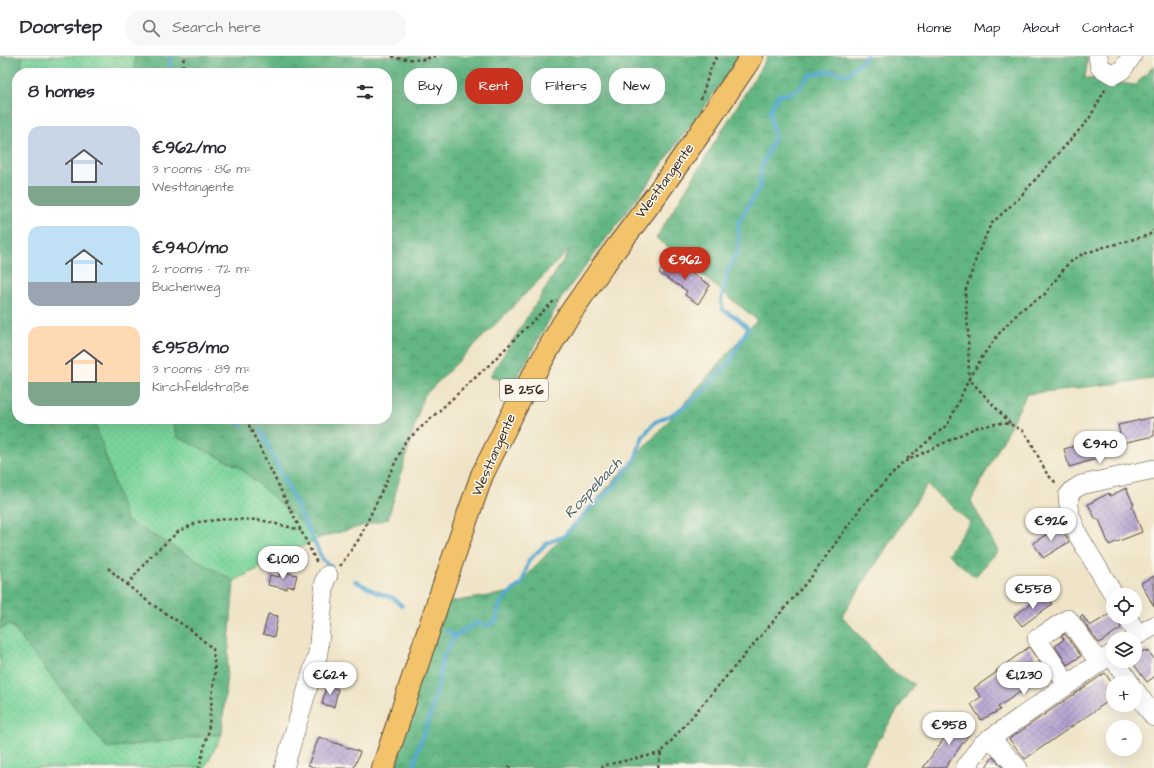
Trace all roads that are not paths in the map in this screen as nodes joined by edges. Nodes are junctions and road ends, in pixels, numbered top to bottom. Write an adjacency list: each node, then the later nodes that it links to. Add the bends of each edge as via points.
1 (752, 56): 18 (main road, Westtangente / B 256, via 718,108 564,322 523,393 482,476)
2 (1098, 56): 3 (street, via 1100,67 1113,75 1122,70)
3 (1132, 56)
4 (1154, 469): 6 (street, via 1081,485 1068,496 1070,515 1078,535)
5 (327, 577): 17 (street, via 318,653)
6 (1110, 588)
7 (1154, 626): 8 (street)
8 (1142, 633)
9 (1106, 654): 13 (street, via 1068,619 1037,639)
10 (1106, 660): 13 (street)
11 (1118, 668): 12 (street)
12 (1124, 676)
13 (1067, 684): 16 (street)
14 (1142, 700): 15 (street)
15 (1154, 716)
16 (990, 738): 19 (street, via 981,745); 20 (street)
17 (284, 768)
18 (383, 768)
19 (965, 768)
20 (1018, 768)

